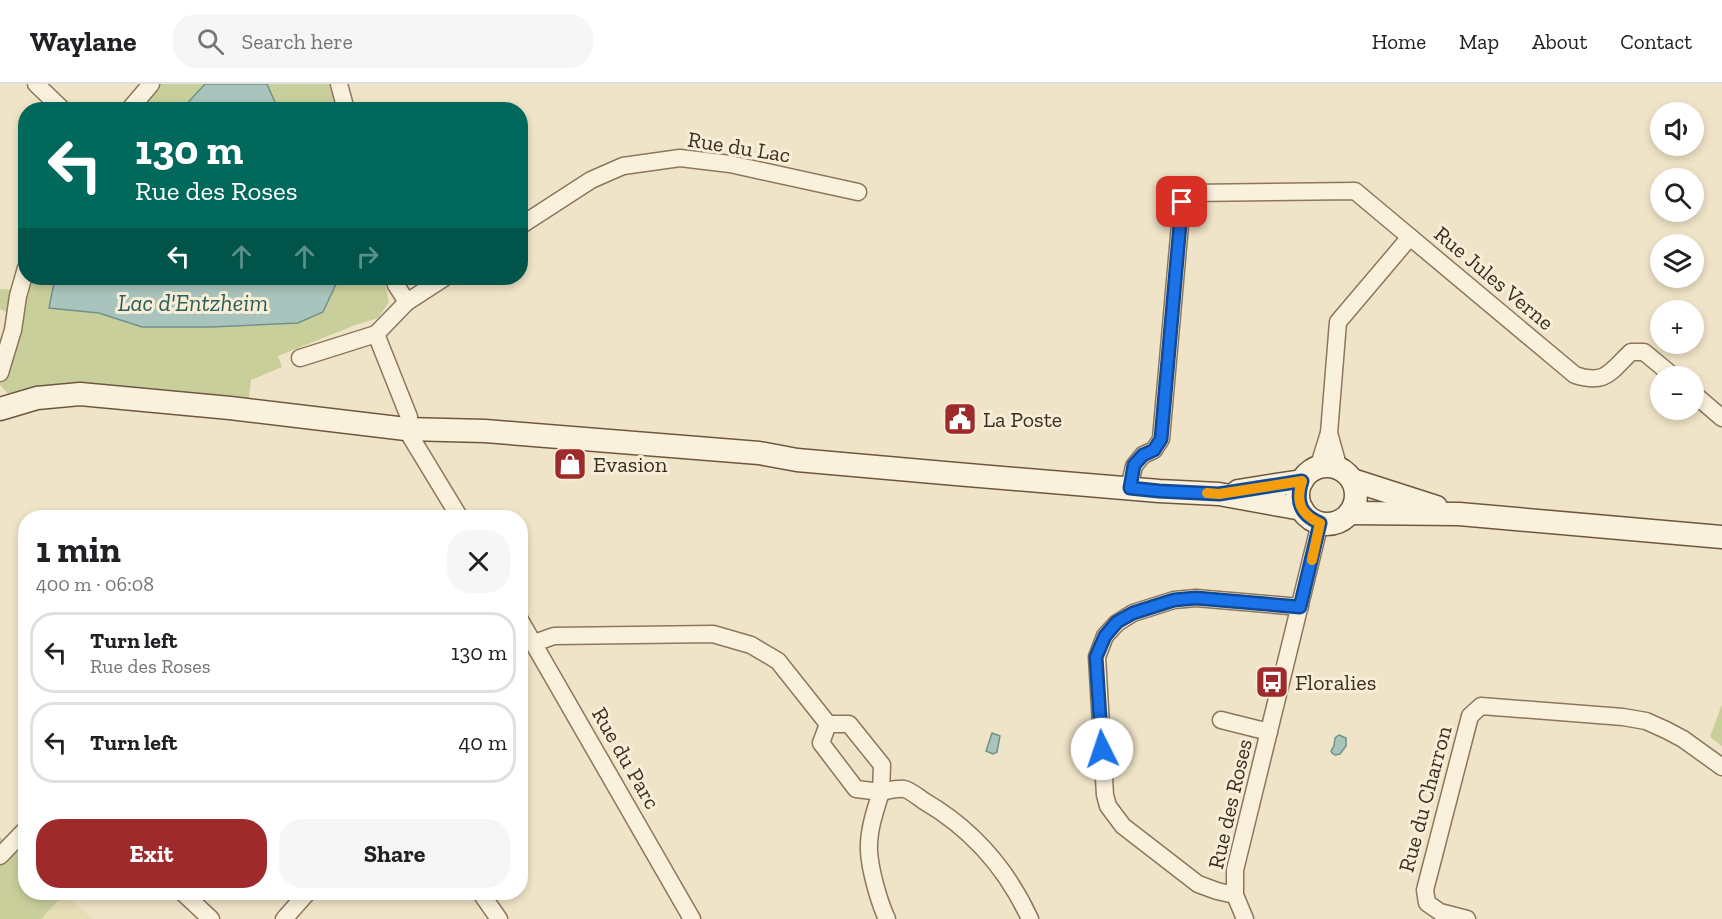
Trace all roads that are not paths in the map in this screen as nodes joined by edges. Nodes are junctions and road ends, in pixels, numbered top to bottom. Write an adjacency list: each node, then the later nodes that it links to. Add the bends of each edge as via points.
1 (36, 84): 4 (street)
2 (151, 84): 5 (street)
3 (339, 84): 6 (street)
4 (55, 102)
5 (136, 102)
6 (344, 102)
7 (858, 192): 8 (street, Rue du Lac, via 730,164 680,158 623,166 591,180)
8 (528, 221)
9 (1410, 237): 16 (street, Rue Jules Verne, via 1575,375 1589,379 1604,377 1631,352 1644,352); 22 (street, Rue Jules Verne, via 1338,322); 23 (street, via 1355,191 1191,193 1182,202 1161,439 1154,450 1134,465)
10 (21, 285): 17 (street)
11 (396, 285): 13 (street)
12 (433, 285): 13 (street)
13 (407, 302): 14 (street)
14 (376, 334): 15 (street); 21 (street, via 409,417)
15 (300, 358)
16 (1661, 366)
17 (0, 373)
18 (2, 403): 21 (main road, via 80,394)
19 (1704, 403): 20 (street)
20 (1722, 418)
21 (406, 429): 23 (main road, via 485,431 759,453 797,460); 26 (street)
22 (1328, 475): 24 (main road); 25 (main road, via 1299,491); 27 (main road, via 1355,489); 28 (main road)
23 (1130, 488): 24 (main road)
24 (1219, 494): 25 (main road)
25 (1302, 509): 29 (main road)
26 (455, 510)
27 (1350, 513): 28 (main road); 29 (main road, via 1335,523)
28 (1459, 514): 30 (main road)
29 (1320, 523): 31 (street, Rue des Roses)
30 (1722, 537)
31 (1300, 607): 36 (street, Rue des Roses); 41 (street, via 1196,598 1174,600 1117,622 1105,636 1096,657 1108,806 1124,826 1198,884)
32 (528, 633): 33 (street, Rue du Parc)
33 (534, 643): 35 (street, via 554,636 713,634 751,645 778,661); 48 (street, Rue du Parc)
34 (1221, 720): 36 (street, Rue des Roses)
35 (828, 724): 38 (street, via 849,724 882,765); 38 (street, via 821,743 856,789)
36 (1269, 732): 41 (street, Rue des Roses, via 1235,870)
37 (1722, 766): 52 (street, Rue du Charron, via 1683,739 1646,721 1481,706 1470,716 1425,890 1427,903 1440,912)
38 (881, 792): 49 (street, via 869,851); 50 (street, via 904,789 944,812 1001,867)
39 (18, 837): 40 (street)
40 (0, 856)
41 (1235, 895): 51 (street, Rue des Roses)
42 (191, 900): 45 (street)
43 (301, 900): 46 (street)
44 (486, 900): 47 (street)
45 (211, 919)
46 (284, 919)
47 (499, 919)
48 (692, 919)
49 (887, 919)
50 (1030, 919)
51 (1245, 919)
52 (1467, 919)

